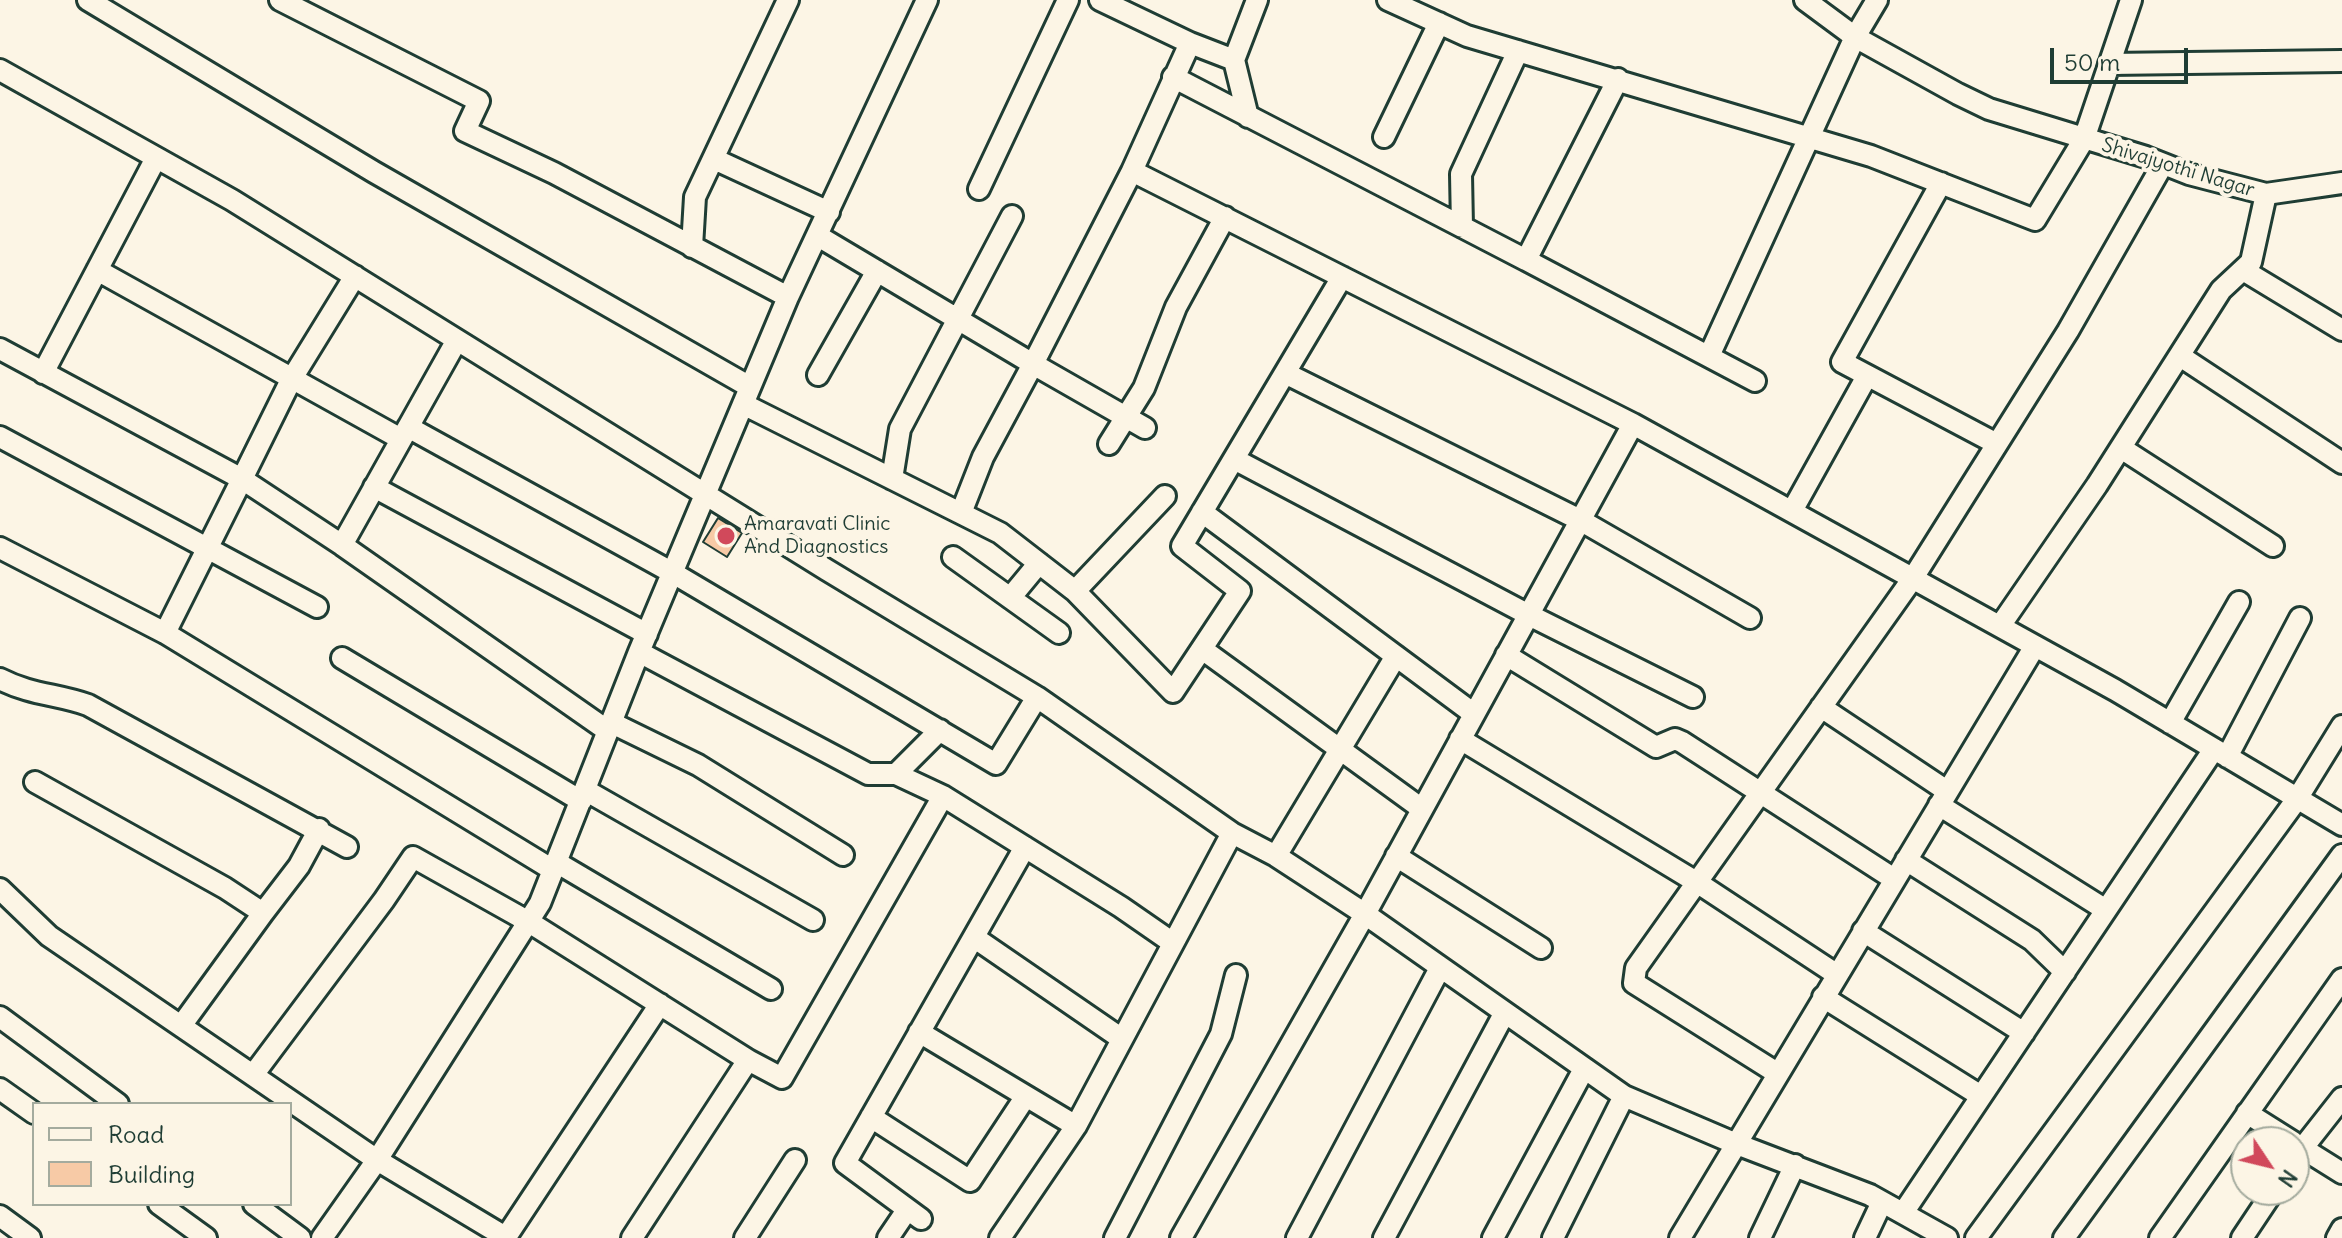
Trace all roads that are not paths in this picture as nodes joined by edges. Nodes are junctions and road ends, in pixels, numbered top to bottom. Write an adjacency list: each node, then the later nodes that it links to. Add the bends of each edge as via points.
1 (88, 0): 61 (street)
2 (280, 0): 40 (street, via 479,101 465,131)
3 (788, 0): 28 (street)
4 (927, 0): 35 (street)
5 (1068, 0): 33 (street)
6 (1100, 0): 12 (street)
7 (1257, 0): 17 (street)
8 (1388, 0): 13 (street)
9 (1805, 0): 14 (street, Shivajyothi Nagar)
10 (1877, 0): 14 (street)
11 (2123, 2): 19 (street)
12 (1139, 8): 15 (street)
13 (1439, 23): 16 (street); 24 (street)
14 (1855, 37): 25 (street); 26 (street, Shivajyothi Nagar, via 1989,109)
15 (1190, 43): 17 (street); 21 (street)
16 (1518, 51): 22 (street); 38 (street, via 1461,174)
17 (1234, 60): 23 (street)
18 (2342, 61): 19 (street)
19 (2109, 64): 26 (street)
20 (0, 70): 27 (street)
21 (1173, 77): 23 (street); 30 (street)
22 (1618, 79): 25 (street); 41 (street)
23 (1248, 117): 38 (street)
24 (1384, 137)
25 (1811, 137): 31 (street); 52 (street)
26 (2084, 139): 29 (street, Shivajyothi Nagar); 31 (street, via 2035,220)
27 (156, 158): 42 (street); 45 (street)
28 (714, 159): 35 (street); 40 (street, via 695,197)
29 (2163, 164): 34 (street, Shivajyothi Nagar); 68 (street)
30 (1132, 171): 37 (street); 54 (street)
31 (1941, 183): 58 (street, via 1842,362)
32 (2342, 183): 34 (street)
33 (979, 189)
34 (2266, 194): 43 (street, Shivajyothi Nagar, via 2251,262)
35 (829, 212): 39 (street)
36 (1012, 216): 48 (street)
37 (1225, 217): 46 (street); 62 (street)
38 (1462, 227): 41 (street)
39 (818, 236): 44 (street); 47 (street)
40 (692, 247): 47 (street)
41 (1526, 260): 52 (street)
42 (97, 270): 55 (street); 59 (street)
43 (2243, 270): 49 (street); 53 (street, Shivajyothi Nagar, via 2221,290)
44 (877, 271): 48 (street); 57 (street)
45 (355, 276): 50 (street); 59 (street)
46 (1342, 277): 56 (street); 63 (street)
47 (788, 297): 61 (street)
48 (959, 319): 54 (street); 73 (street, via 900,429)
49 (2342, 330)
50 (457, 340): 65 (street); 75 (street)
51 (0, 349): 55 (street)
52 (1709, 356): 60 (street)
53 (2180, 356): 69 (street, Shivajyothi Nagar); 71 (street)
54 (1033, 364): 62 (street); 79 (street, via 983,457)
55 (43, 373): 72 (street)
56 (1285, 373): 70 (street); 80 (street)
57 (818, 375)
58 (1867, 376): 68 (street); 77 (street)
59 (291, 380): 65 (street); 72 (street)
60 (1755, 381)
61 (747, 396): 73 (street); 75 (street)
62 (1126, 417): 64 (street); 67 (street)
63 (1633, 424): 77 (street); 80 (street)
64 (1145, 428)
65 (404, 433): 74 (street); 87 (street)
66 (0, 437): 84 (street)
67 (1109, 444)
68 (1997, 444): 88 (street)
69 (2121, 448): 82 (street); 96 (street, Shivajyothi Nagar)
70 (1234, 459): 78 (street); 93 (street)
71 (2342, 463)
72 (242, 479): 81 (street); 84 (street)
73 (892, 479): 79 (street)
74 (374, 487): 81 (street); 99 (street)
75 (705, 495): 87 (street); 106 (street)
76 (1165, 496): 89 (street)
77 (1792, 511): 88 (street)
78 (1202, 512): 101 (street, via 1182,546 1240,591); 103 (street)
79 (961, 513): 86 (street, via 1000,533)
80 (1580, 520): 93 (street); 94 (street)
81 (342, 545): 112 (street)
82 (2273, 546)
83 (0, 548): 97 (street)
84 (207, 549): 92 (street); 97 (street)
85 (953, 557): 90 (street)
86 (1039, 563): 89 (street); 90 (street)
87 (673, 573): 99 (street); 113 (street)
88 (1913, 578): 96 (street); 108 (street)
89 (1075, 591): 101 (street, via 1173,692)
90 (1010, 598): 98 (street)
91 (2239, 602): 110 (street)
92 (317, 607)
93 (1529, 615): 102 (street); 107 (street)
94 (1750, 618)
95 (2300, 618): 116 (street)
96 (2000, 626): 100 (street)
97 (165, 633): 135 (street)
98 (1059, 633)
99 (643, 643): 112 (street); 117 (street, via 868,774)
100 (2035, 646): 110 (street); 122 (street)
101 (1202, 649): 115 (street)
102 (1506, 655): 109 (street); 119 (street, via 1656,747 1679,740)
103 (1396, 656): 109 (street); 115 (street)
104 (342, 658): 120 (street)
105 (0, 679): 126 (street, via 31,693 88,705)
106 (1037, 697): 113 (street, via 996,764); 127 (street)
107 (1693, 697)
108 (1821, 707): 119 (street); 122 (street)
109 (1474, 714): 114 (street)
110 (2170, 723): 116 (street)
111 (2342, 726): 123 (street)
112 (610, 727): 120 (street); 130 (street, via 698,765)
113 (940, 730): 117 (street)
114 (1460, 739): 124 (street); 137 (street)
115 (1340, 749): 124 (street); 132 (street)
116 (2221, 753): 123 (street); 139 (street)
117 (896, 774): 121 (street)
118 (35, 782): 140 (street)
119 (1760, 793): 136 (street); 137 (street)
120 (583, 795): 135 (street); 142 (street)
121 (943, 796): 129 (street); 162 (street, via 782,1078)
122 (1943, 798): 134 (street); 139 (street)
123 (2297, 799): 125 (street); 210 (street)
124 (1422, 809): 133 (street)
125 (2342, 825)
126 (319, 829): 128 (street); 140 (street)
127 (1232, 833): 132 (street); 146 (street)
128 (347, 847)
129 (1025, 847): 145 (street); 146 (street)
130 (843, 855)
131 (2342, 855): 211 (street)
132 (1276, 856): 141 (street)
133 (1396, 856): 141 (street); 147 (street)
134 (1906, 860): 136 (street); 149 (street, via 2032,940)
135 (555, 866): 143 (street); 153 (street)
136 (1894, 879): 144 (street)
137 (1698, 883): 150 (street); 164 (street, via 1636,968 1634,983)
138 (0, 889): 158 (street, via 49,936)
139 (2106, 910): 149 (street)
140 (263, 913): 158 (street)
141 (1365, 914): 148 (street); 202 (street)
142 (813, 920)
143 (529, 922): 155 (street); 165 (street, via 413,857); 180 (street)
144 (1863, 931): 150 (street); 160 (street)
145 (975, 938): 159 (street); 161 (street)
146 (1173, 943): 161 (street)
147 (1541, 948)
148 (1440, 968): 156 (street); 203 (street)
149 (2065, 972): 160 (street)
150 (1836, 974): 154 (street)
151 (1236, 975): 201 (street, via 1221,1034)
152 (2342, 979): 173 (street)
153 (771, 989)
154 (1823, 997): 164 (street); 169 (street)
155 (660, 1004): 162 (street); 196 (street)
156 (1504, 1014): 163 (street); 204 (street)
157 (0, 1017): 171 (street)
158 (181, 1026): 165 (street)
159 (919, 1032): 167 (street); 174 (street)
160 (2024, 1033): 169 (street)
161 (1122, 1039): 175 (street)
162 (748, 1060): 197 (street)
163 (1584, 1069): 168 (street); 205 (street)
164 (1777, 1073): 178 (street)
165 (253, 1075): 180 (street)
166 (0, 1089): 172 (street)
167 (1026, 1096): 174 (street, via 970,1181); 175 (street)
168 (1624, 1096): 178 (street); 206 (street)
169 (1981, 1096): 188 (street)
170 (2342, 1098): 177 (street)
171 (115, 1102)
172 (32, 1112)
173 (2247, 1113): 176 (street); 212 (street)
174 (871, 1117): 199 (street, via 845,1163 914,1215)
175 (1076, 1126): 200 (street)
176 (2265, 1126)
177 (2310, 1133)
178 (1734, 1143): 182 (street); 207 (street)
179 (2310, 1156): 183 (street)
180 (377, 1160): 195 (street); 196 (street)
181 (795, 1160): 198 (street)
182 (1795, 1165): 184 (street); 208 (street)
183 (2342, 1173)
184 (1882, 1202): 188 (street); 209 (street)
185 (162, 1206): 193 (street)
186 (257, 1206): 194 (street)
187 (2263, 1206): 213 (street)
188 (1903, 1213): 191 (street)
189 (0, 1216): 192 (street)
190 (2342, 1229): 214 (street)
191 (1944, 1237)
192 (30, 1238)
193 (206, 1238)
194 (300, 1238)
195 (322, 1238)
196 (506, 1238)
197 (632, 1238)
198 (745, 1238)
199 (888, 1238)
200 (1000, 1238)
201 (1115, 1238)
202 (1181, 1238)
203 (1297, 1238)
204 (1384, 1238)
205 (1493, 1238)
206 (1553, 1238)
207 (1680, 1238)
208 (1760, 1238)
209 (1865, 1238)
210 (1976, 1238)
211 (2064, 1238)
212 (2160, 1238)
213 (2242, 1238)
214 (2337, 1238)

